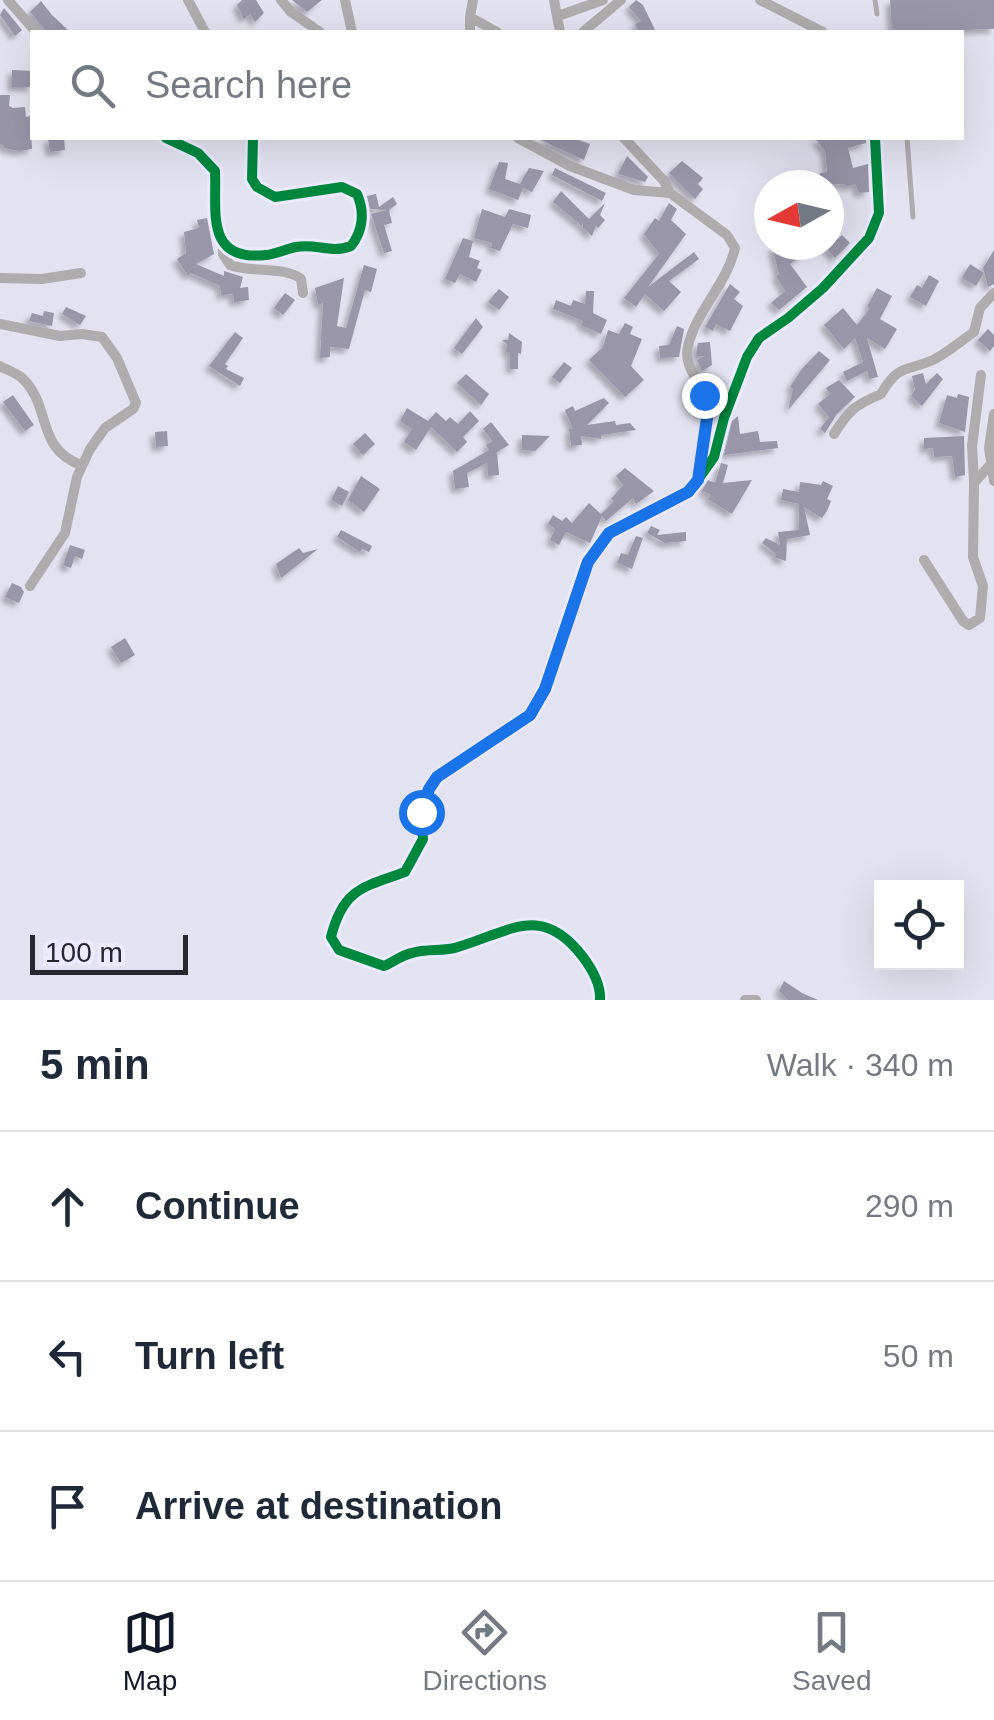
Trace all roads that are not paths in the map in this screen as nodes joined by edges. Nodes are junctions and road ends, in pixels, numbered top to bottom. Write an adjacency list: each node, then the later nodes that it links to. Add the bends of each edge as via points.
1 (8, 0): 14 (street)
2 (188, 0): 15 (street)
3 (281, 0): 16 (street)
4 (346, 0): 17 (street)
5 (473, 0): 13 (street)
6 (554, 0): 12 (street)
7 (603, 0): 12 (street)
8 (621, 0): 21 (street)
9 (760, 0): 22 (street)
10 (876, 0): 11 (lane)
11 (877, 14)
12 (558, 16): 20 (street)
13 (470, 17): 18 (street); 19 (street)
14 (34, 30)
15 (204, 30)
16 (317, 30)
17 (352, 30)
18 (470, 30)
19 (493, 30)
20 (560, 30)
21 (585, 30)
22 (819, 30)
23 (170, 140): 31 (street, via 198,153 215,171 215,226)
24 (253, 140): 31 (street, via 250,166 257,187 275,197 350,188 361,204 359,236 342,250 300,246 264,255)
25 (522, 140): 29 (street, via 634,190)
26 (626, 140): 29 (street)
27 (875, 140): 43 (street, via 876,228 823,288 759,338 714,457)
28 (907, 140): 30 (lane)
29 (670, 192): 43 (street, via 727,234 735,248 688,344 686,359 707,418)
30 (913, 217)
31 (223, 243): 34 (street, via 230,265 293,273)
32 (81, 273): 33 (street)
33 (0, 278)
34 (303, 293)
35 (994, 293): 40 (street, via 980,308 974,332 932,361 892,376 881,394 846,414)
36 (0, 324): 41 (street, via 102,337 117,358 136,403 105,428)
37 (0, 366): 41 (street, via 23,379 56,450)
38 (981, 375): 45 (street)
39 (994, 414): 42 (street)
40 (834, 434)
41 (81, 465): 47 (street, via 65,533)
42 (990, 465): 44 (street); 45 (street)
43 (698, 480): 48 (street, via 688,492 609,533 588,562 530,715 437,777 421,812 423,839 405,872 357,889 336,916 331,936 339,950 384,966 412,952 454,949 511,928 556,929 590,966)
44 (994, 481)
45 (974, 483): 46 (street, via 972,556 984,608 976,622 963,621)
46 (924, 560)
47 (30, 586)
48 (600, 1000)
49 (745, 1000): 50 (street)
50 (756, 1000)

